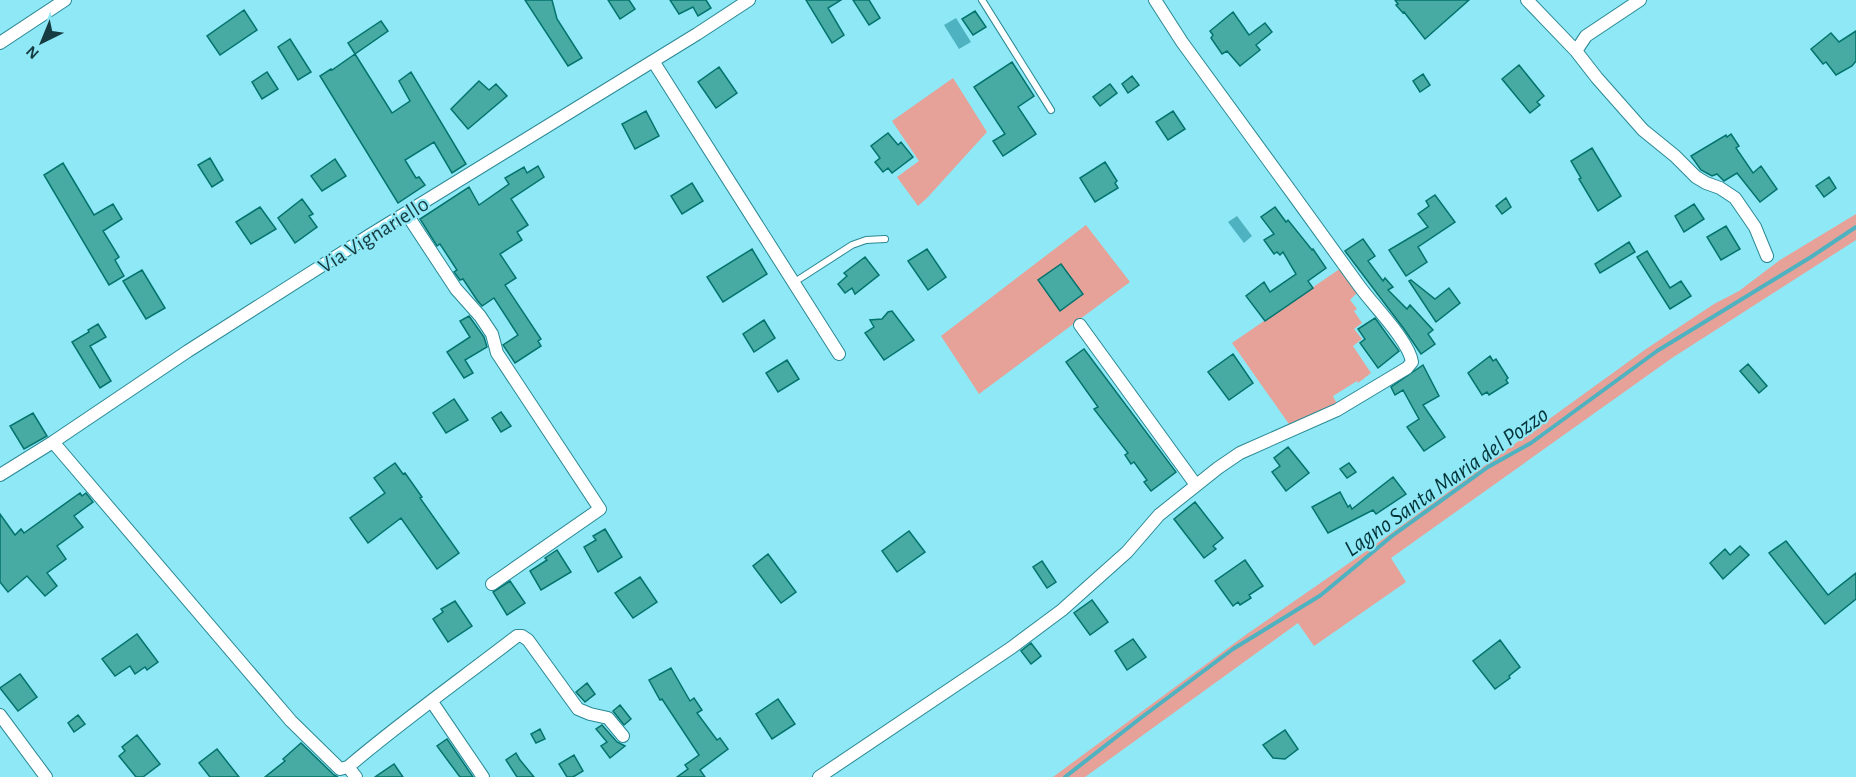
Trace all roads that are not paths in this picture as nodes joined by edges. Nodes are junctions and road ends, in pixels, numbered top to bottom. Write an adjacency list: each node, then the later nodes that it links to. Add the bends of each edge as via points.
1 (65, 0): 7 (street)
2 (749, 0): 9 (street, Via Vignariello)
3 (982, 0): 10 (lane)
4 (1155, 0): 19 (street, via 1400,338 1412,362 1337,411 1240,453)
5 (1527, 0): 8 (street)
6 (1640, 0): 8 (street, via 1586,36)
7 (0, 43)
8 (1576, 51): 13 (street, via 1643,130 1696,177 1735,198 1755,227)
9 (653, 61): 11 (street, Via Vignariello); 14 (street)
10 (1051, 110)
11 (406, 213): 17 (street, Via Vignariello, via 188,351); 20 (street, via 456,289 492,334 497,353 600,509)
12 (885, 239): 14 (lane, via 852,245)
13 (1767, 256)
14 (792, 284): 16 (street)
15 (1080, 325): 19 (street)
16 (839, 354)
17 (54, 442): 18 (street, Via Vignariello); 24 (street, via 291,721 340,770)
18 (0, 475)
19 (1196, 485): 27 (street, via 1159,515 1127,552 1062,610)
20 (492, 584)
21 (432, 702): 23 (street, via 522,636 578,709 608,718); 24 (street, via 396,727); 26 (street)
22 (0, 715): 25 (street)
23 (623, 736)
24 (352, 772)
25 (46, 777)
26 (483, 777)
27 (819, 777)

